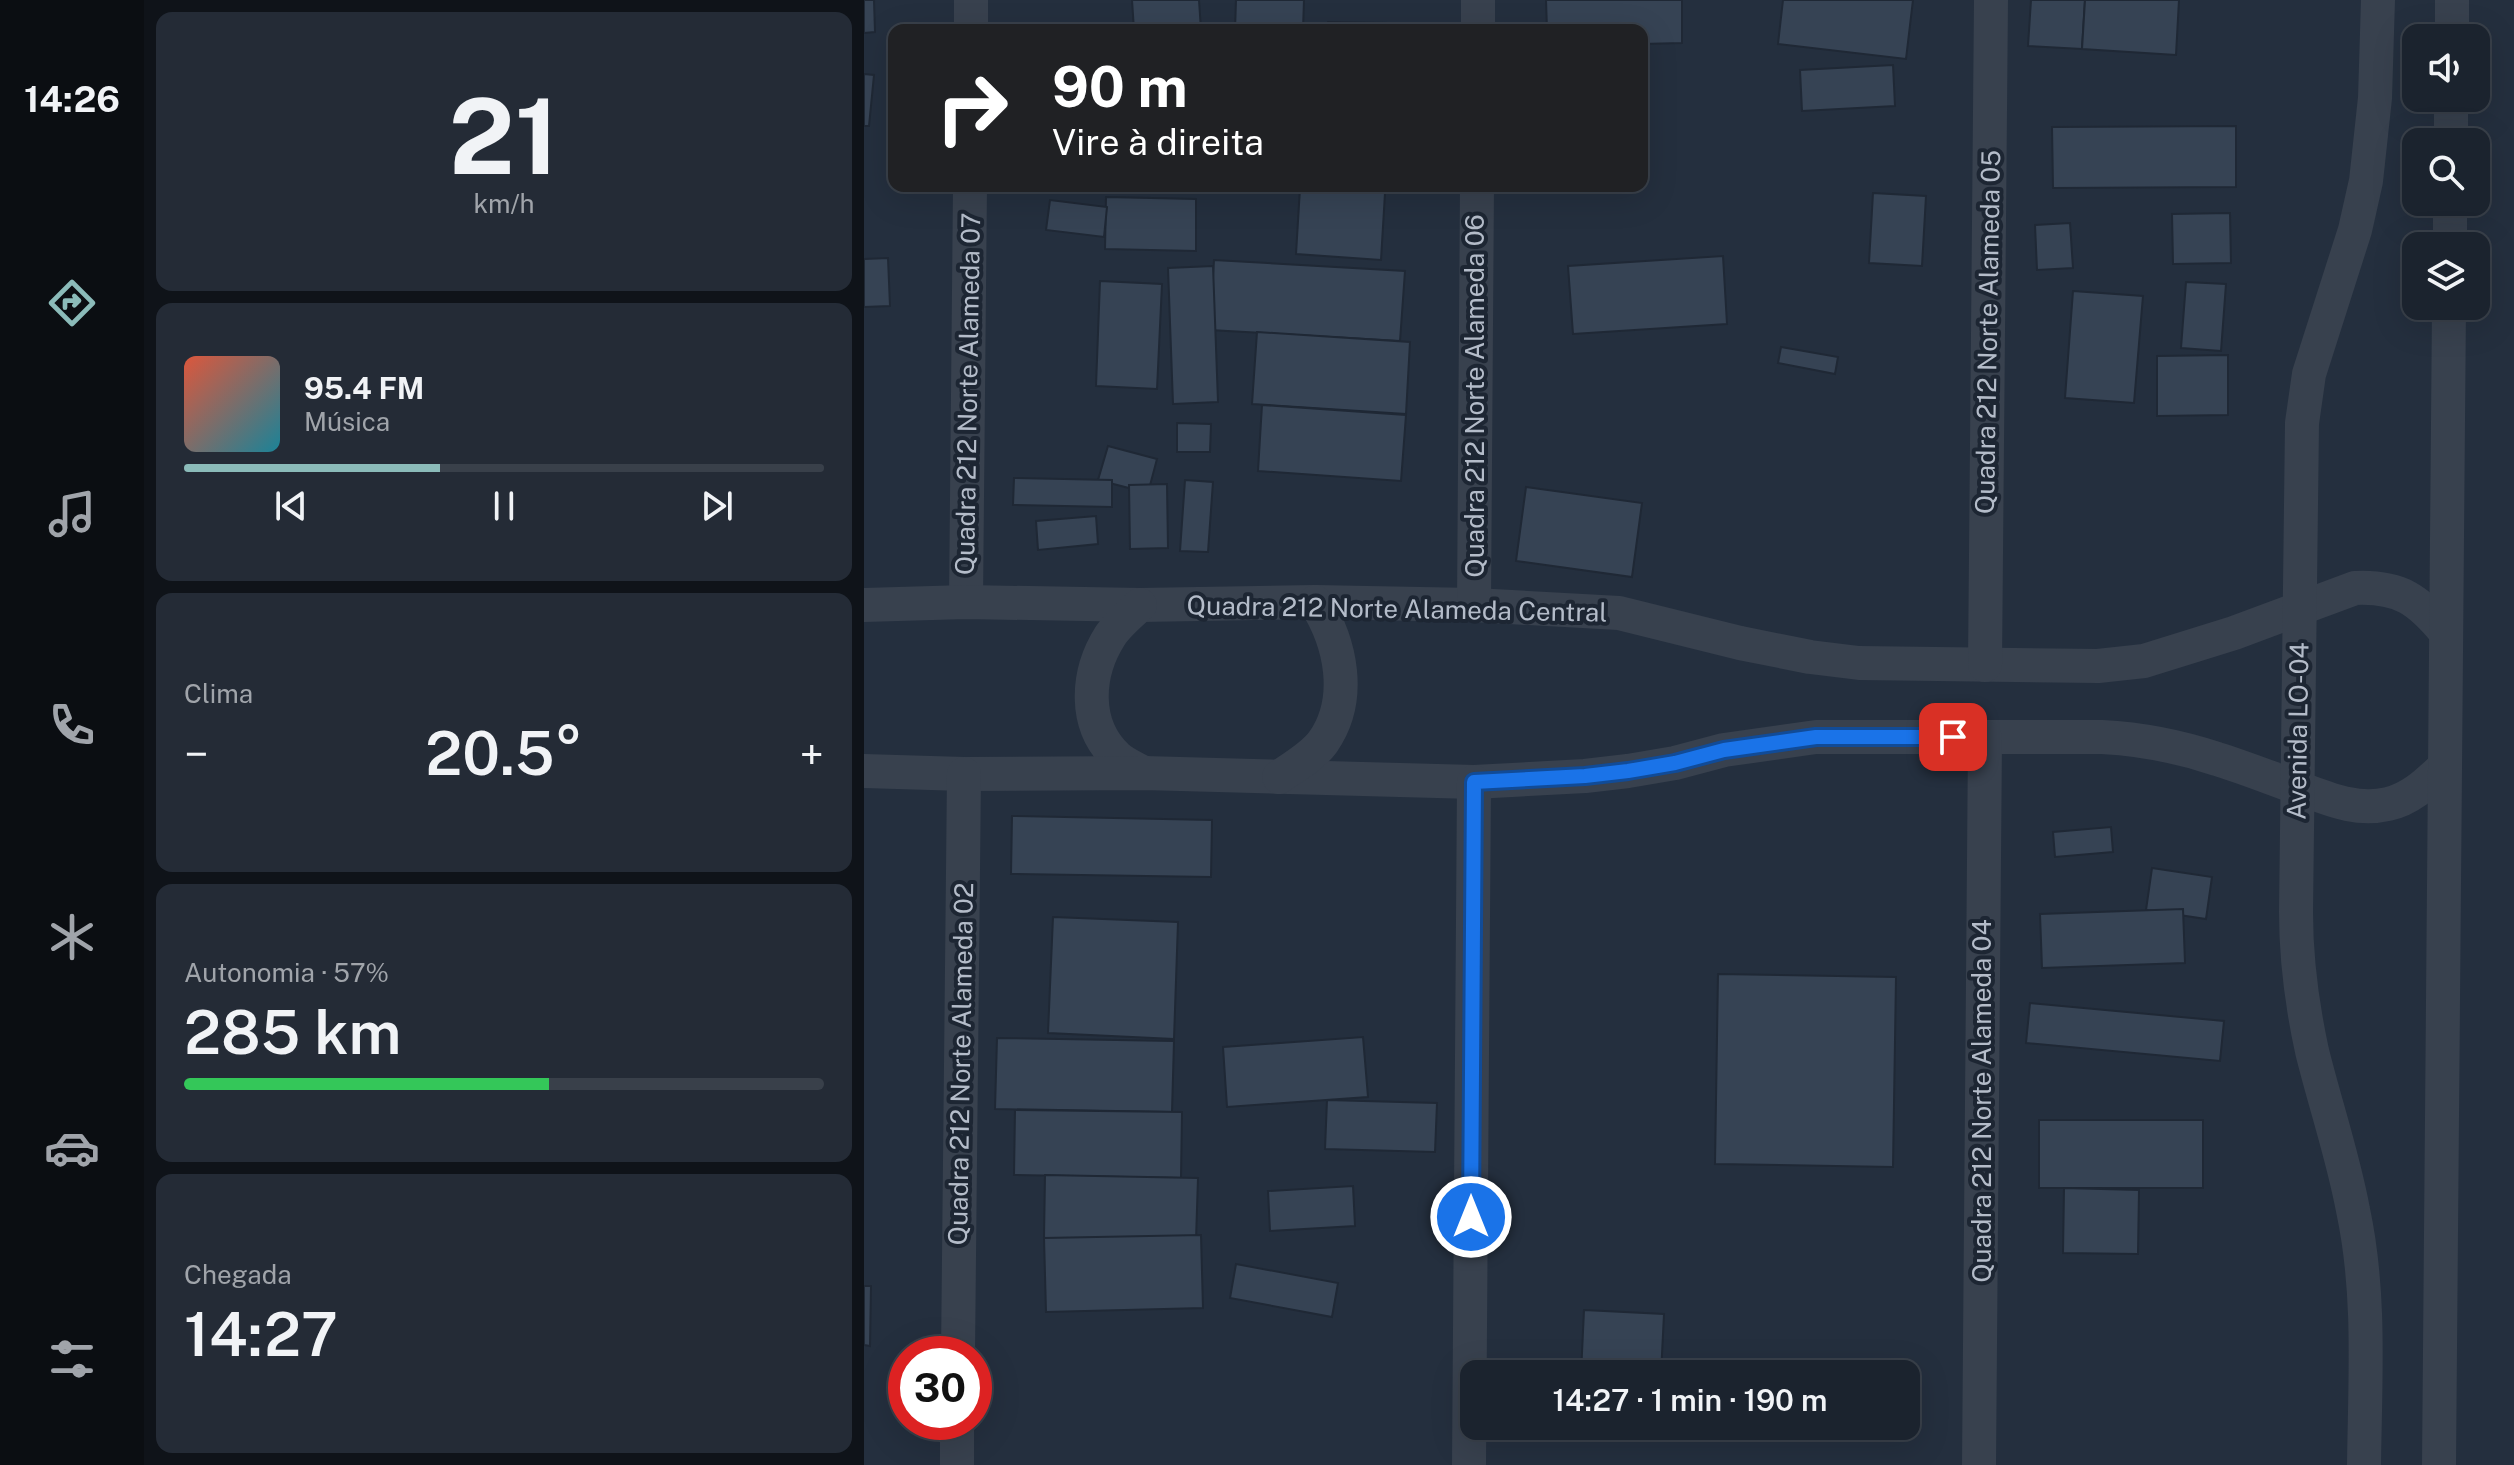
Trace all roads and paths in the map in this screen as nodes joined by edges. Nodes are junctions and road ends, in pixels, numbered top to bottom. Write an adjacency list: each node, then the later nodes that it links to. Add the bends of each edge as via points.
1 (971, 0): 6 (street)
2 (1478, 0): 7 (street)
3 (1991, 0): 19 (street, Quadra 212 Norte Alameda 05)
4 (2378, 0): 17 (street, Avenida LO-04, via 2366,181 2309,374 2302,423)
5 (2452, 0): 8 (street)
6 (971, 24)
7 (1478, 24)
8 (2452, 24)
9 (970, 192): 12 (street, Quadra 212 Norte Alameda 07)
10 (1477, 192): 16 (street, Quadra 212 Norte Alameda 06)
11 (2449, 320): 18 (street)
12 (966, 602): 14 (street, Quadra 212 Norte Alameda Central); 15 (street, Quadra 212 Norte Alameda Central)
13 (1315, 602): 15 (street, Quadra 212 Norte Alameda Central); 16 (street, Quadra 212 Norte Alameda Central); 25 (street, via 1328,622 1340,669 1335,721 1322,744)
14 (864, 605)
15 (1140, 605): 23 (street, via 1110,635 1092,678 1090,701 1104,742 1119,759)
16 (1474, 605): 19 (street, Quadra 212 Norte Alameda Central, via 1619,613 1754,646 1859,663)
17 (2300, 608): 18 (street, via 2355,588 2393,590 2428,610); 19 (street, Quadra 212 Norte Alameda Central, via 2127,664); 27 (street, Avenida LO-04)
18 (2446, 633): 21 (street)
19 (1985, 665)
20 (1985, 738): 26 (street, via 1816,737 1628,771); 27 (street, via 2124,738 2215,758); 32 (street, Quadra 212 Norte Alameda 04)
21 (2444, 767): 27 (street, via 2411,795 2374,807 2333,802); 34 (street)
22 (864, 771): 24 (street)
23 (1144, 773): 24 (street); 25 (street)
24 (964, 774): 28 (street, Quadra 212 Norte Alameda 02)
25 (1279, 777): 26 (street)
26 (1474, 782): 31 (street)
27 (2298, 787): 33 (street, Avenida LO-04, via 2300,981 2364,1277)
28 (958, 1336)
29 (957, 1440): 30 (street)
30 (957, 1465)
31 (1469, 1465)
32 (1979, 1465)
33 (2364, 1465)
34 (2439, 1465)

